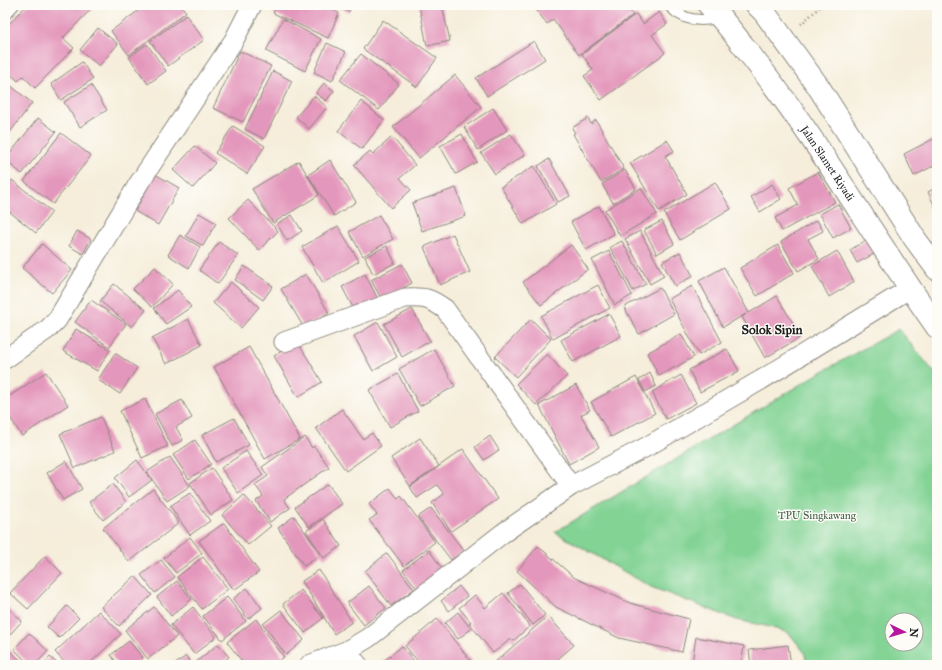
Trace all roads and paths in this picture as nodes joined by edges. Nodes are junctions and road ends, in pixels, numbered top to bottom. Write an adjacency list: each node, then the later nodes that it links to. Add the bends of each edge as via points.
1 (14, 5): 7 (lane)
2 (252, 5): 15 (street, via 234,40 139,184 57,320 48,330)
3 (668, 5): 6 (lane, via 679,15 690,19 704,20)
4 (757, 5): 8 (main road)
5 (822, 5): 8 (path)
6 (715, 11): 10 (main road, Jalan Slamet Riyadi, via 785,101)
7 (5, 15)
8 (784, 40): 9 (main road, via 818,86)
9 (867, 163): 10 (main road); 11 (main road, via 915,239)
10 (842, 185): 12 (main road, Jalan Slamet Riyadi)
11 (937, 268)
12 (909, 289): 13 (main road, Jalan Slamet Riyadi); 16 (street, via 648,446)
13 (937, 328)
14 (284, 342): 16 (street, via 405,298 421,297 433,300 445,309)
15 (5, 359)
16 (571, 486): 17 (street, via 503,533 368,638)
17 (352, 658): 18 (street)
18 (309, 665)

